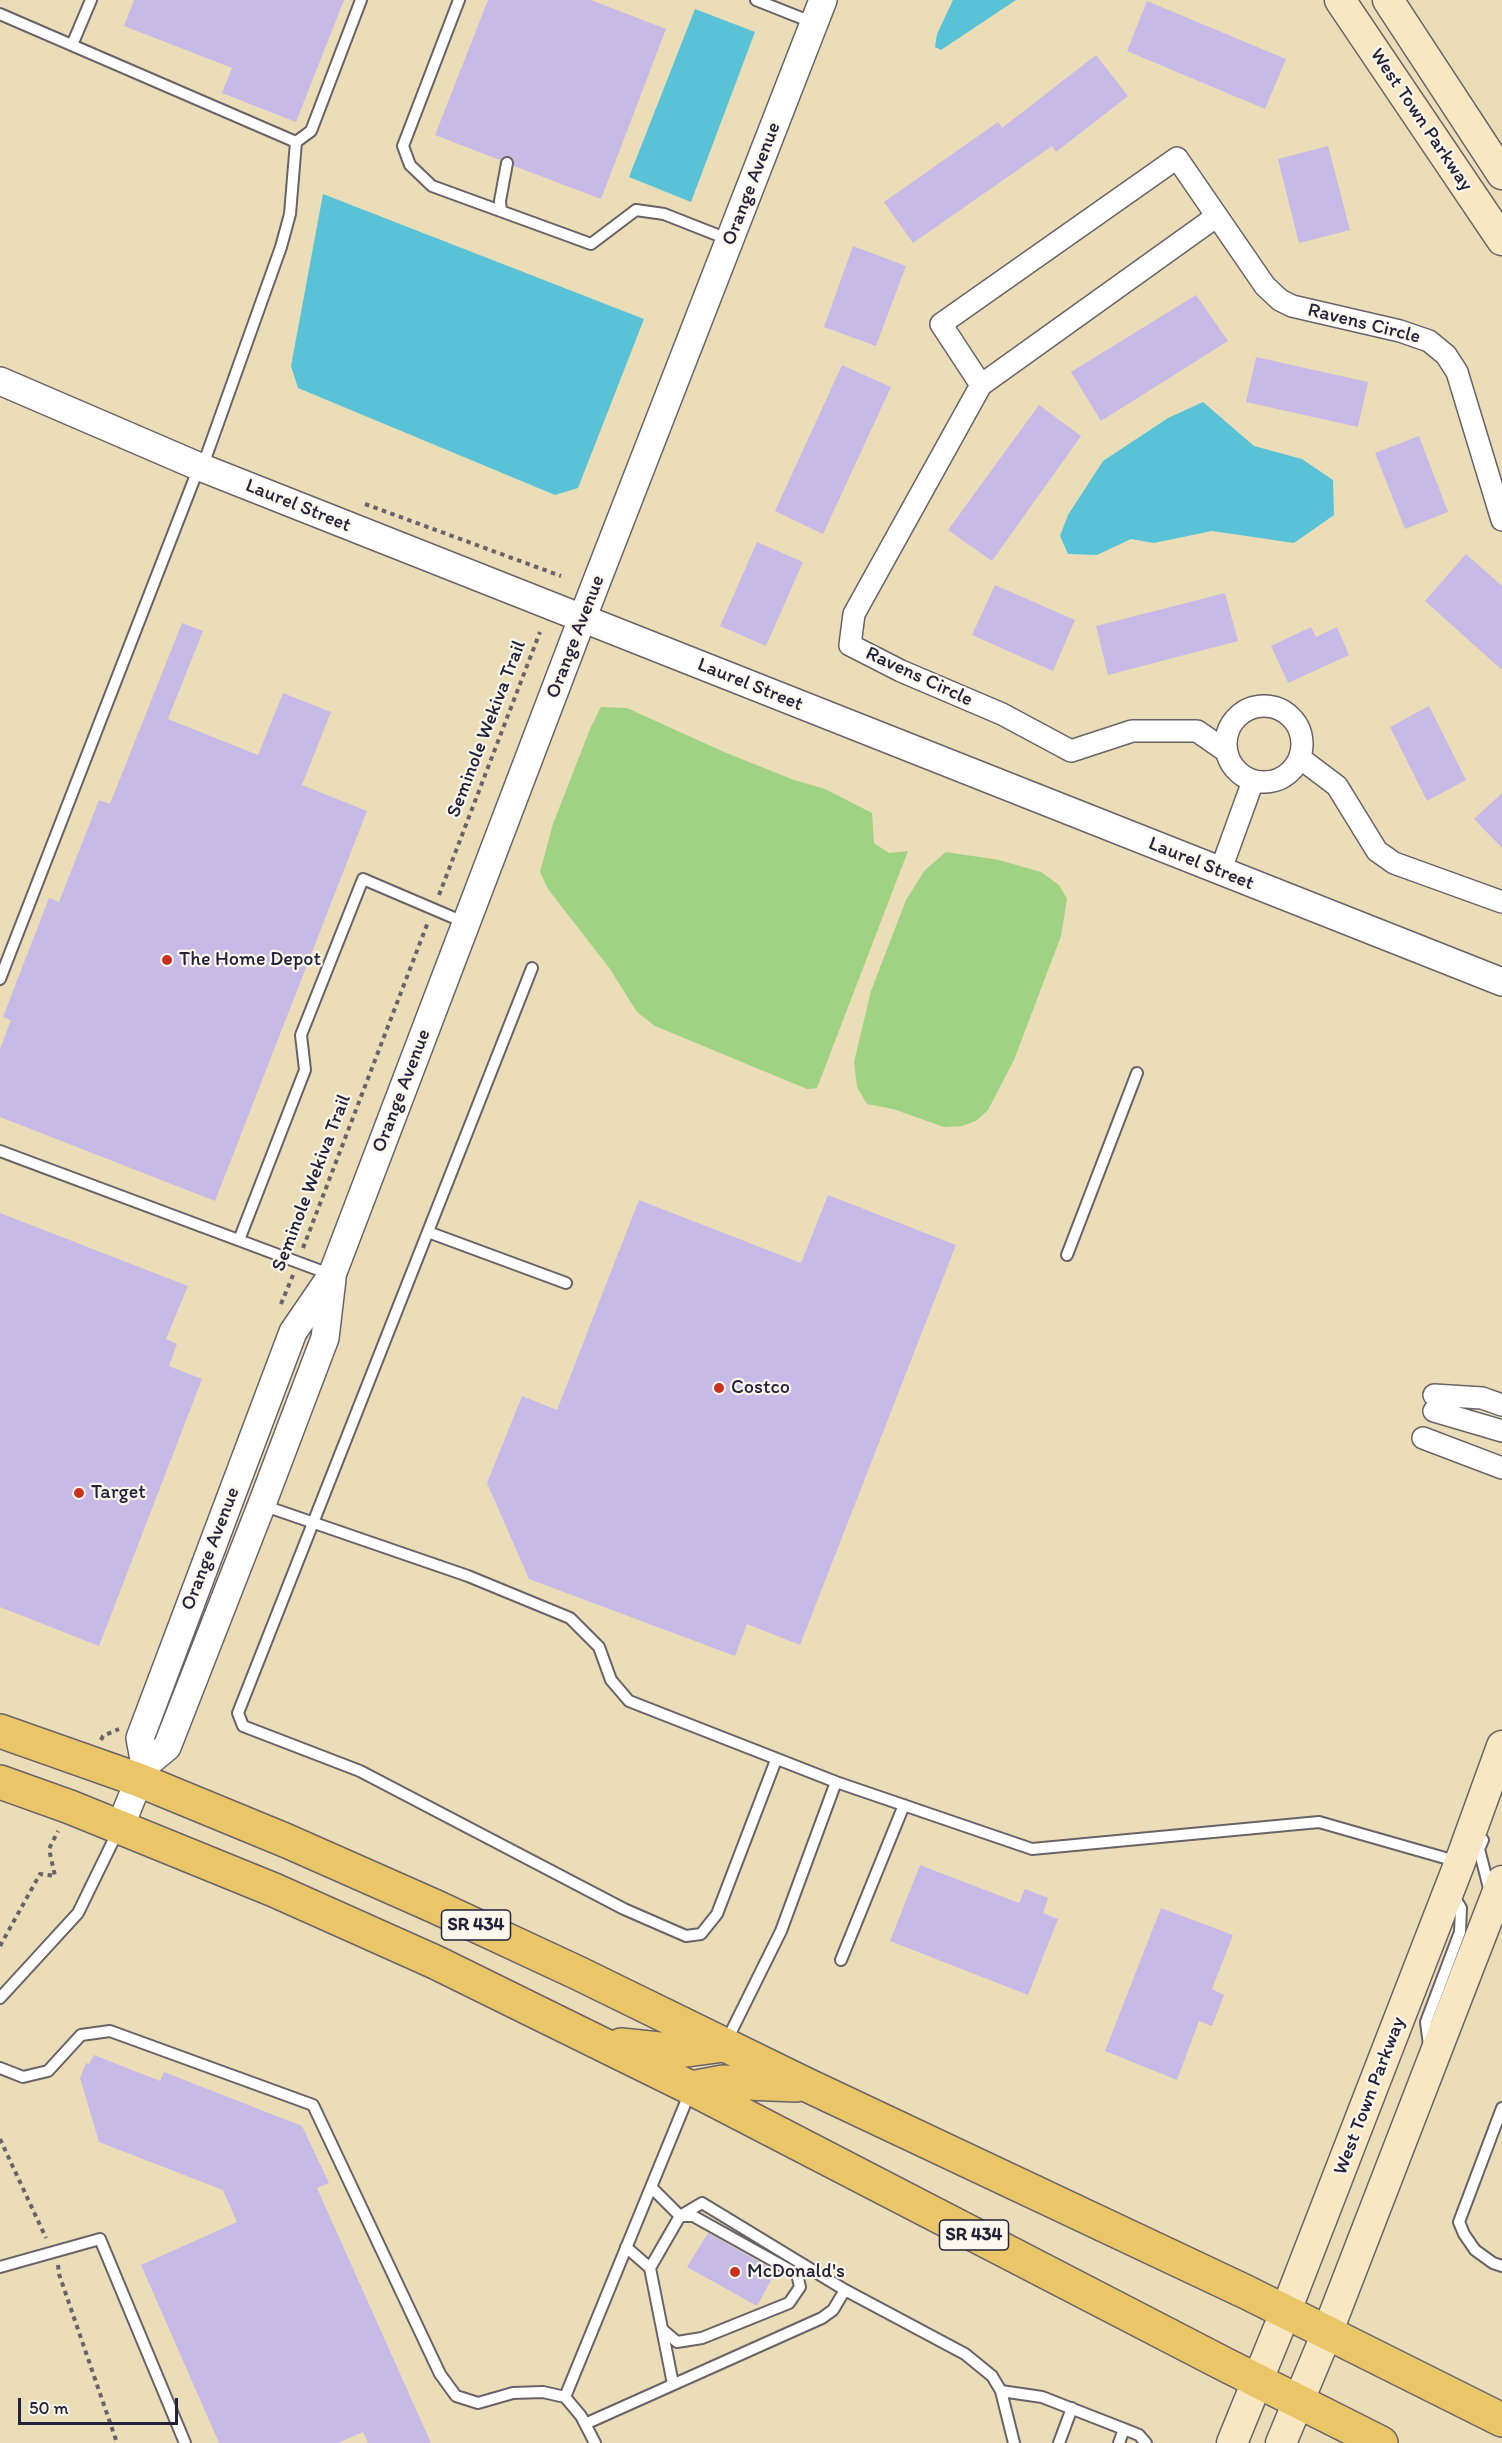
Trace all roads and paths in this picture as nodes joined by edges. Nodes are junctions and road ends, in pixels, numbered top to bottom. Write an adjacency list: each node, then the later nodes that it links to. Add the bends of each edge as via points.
1 (91, 0): 9 (lane)
2 (361, 0): 10 (lane, via 311,130)
3 (459, 0): 13 (lane, via 403,146 410,165 432,186)
4 (756, 0): 7 (lane)
5 (1340, 0): 16 (main road, West Town Parkway)
6 (1388, 0): 12 (main road, West Town Parkway)
7 (819, 11): 15 (street, Orange Avenue)
8 (0, 14): 9 (lane)
9 (72, 45): 10 (lane)
10 (296, 142): 19 (lane, via 290,214 281,247)
11 (507, 163): 13 (lane)
12 (1502, 174)
13 (501, 211): 15 (lane, via 591,244 636,210 664,214)
14 (1217, 216): 18 (street, Ravens Circle); 18 (street, Ravens Circle, via 1177,158 941,324); 21 (street, Ravens Circle, via 1265,286 1280,300 1400,331 1429,341 1446,354 1457,372)
15 (730, 240): 23 (street, Orange Avenue)
16 (1502, 240)
17 (0, 381): 19 (street, Laurel Street)
18 (981, 385): 25 (street, Ravens Circle, via 854,614 850,645 1002,714 1071,751 1132,731 1197,731)
19 (201, 468): 23 (street, Laurel Street); 33 (lane)
20 (364, 504): 22 (path)
21 (1502, 520)
22 (561, 576)
23 (582, 619): 28 (street, Laurel Street); 31 (street, Orange Avenue)
24 (540, 632): 30 (path, Seminole Wekiva Trail)
25 (1226, 751): 26 (street, via 1228,731 1240,714 1258,706 1278,708 1294,720 1302,738); 27 (street, Ravens Circle, via 1234,769)
26 (1300, 758): 27 (street, via 1288,775 1270,783); 29 (street, via 1337,786 1377,851 1394,863)
27 (1253, 781): 28 (street)
28 (1220, 872): 34 (street, Laurel Street)
29 (1502, 902)
30 (434, 909): 31 (lane); 38 (lane, via 363,879 301,1035 305,1070); 40 (path, Seminole Wekiva Trail)
31 (466, 923): 41 (street, Orange Avenue)
32 (532, 968): 37 (lane)
33 (0, 978)
34 (1502, 982)
35 (1137, 1073): 39 (lane)
36 (0, 1151): 38 (lane)
37 (428, 1232): 42 (lane); 49 (lane)
38 (239, 1240): 40 (lane)
39 (1067, 1255)
40 (298, 1262): 41 (lane); 43 (path, Seminole Wekiva Trail)
41 (332, 1275): 48 (street, Orange Avenue, via 325,1338); 55 (street, Orange Avenue, via 293,1332 140,1738)
42 (566, 1283)
43 (280, 1307)
44 (1502, 1405): 45 (street, via 1482,1398 1434,1403)
45 (1502, 1431)
46 (1423, 1438): 47 (street)
47 (1502, 1468)
48 (262, 1504): 49 (lane); 55 (street, Orange Avenue, via 167,1747)
49 (314, 1522): 54 (lane, via 468,1576 570,1618 599,1647 610,1680 629,1701); 54 (lane, via 238,1713 243,1726 360,1771 624,1909 686,1936 701,1934 717,1914)
50 (122, 1721): 52 (path, via 118,1730)
51 (0, 1731): 55 (main road, SR 434)
52 (103, 1736)
53 (1502, 1746): 62 (main road, West Town Parkway)
54 (776, 1760): 57 (lane)
55 (142, 1773): 59 (street, Orange Avenue); 68 (main road, SR 434, via 578,1973)
56 (0, 1782): 59 (main road, SR 434)
57 (836, 1782): 58 (lane); 68 (lane, via 781,1931)
58 (904, 1805): 62 (lane, via 1032,1849 1319,1822); 65 (lane)
59 (120, 1827): 66 (lane, via 78,1913); 67 (main road, SR 434, via 435,1962)
60 (1486, 1831): 63 (lane, via 1479,1849)
61 (49, 1849): 64 (path, via 55,1876 40,1874)
62 (1455, 1875): 69 (lane, via 1461,1908 1460,1932 1426,2022); 85 (main road, West Town Parkway)
63 (1499, 1897): 69 (main road)
64 (0, 1946)
65 (841, 1960)
66 (0, 1998)
67 (601, 2043): 68 (main road, via 679,2051); 72 (main road, SR 434)
68 (724, 2045): 71 (main road, SR 434)
69 (1431, 2066): 87 (main road)
70 (0, 2068): 91 (lane, via 23,2077 48,2071 81,2035 111,2031 313,2105 440,2374 456,2396 478,2403 513,2393 543,2392)
71 (807, 2085): 72 (main road, via 723,2082); 85 (main road, SR 434)
72 (691, 2088): 76 (lane); 88 (main road, SR 434)
73 (1502, 2108): 74 (lane)
74 (1499, 2127): 80 (lane, via 1459,2222 1474,2250)
75 (0, 2139): 78 (path)
76 (651, 2187): 77 (lane); 79 (lane)
77 (680, 2216): 83 (lane); 84 (lane, via 702,2203); 86 (lane, via 693,2216 797,2274 800,2287 789,2303 702,2338 677,2342)
78 (44, 2234)
79 (626, 2247): 83 (lane); 91 (lane)
80 (1502, 2266)
81 (0, 2267): 98 (lane, via 100,2239)
82 (59, 2267): 97 (path)
83 (650, 2268): 86 (lane)
84 (845, 2290): 89 (lane, via 833,2310 822,2318); 90 (lane, via 965,2354 993,2376)
85 (1285, 2313): 87 (main road, SR 434); 88 (main road, West Town Parkway)
86 (663, 2330): 89 (lane)
87 (1327, 2333): 92 (main road); 94 (main road, SR 434)
88 (1257, 2382): 92 (main road, SR 434); 104 (main road, West Town Parkway)
89 (673, 2384): 95 (lane)
90 (1001, 2391): 93 (lane, via 1042,2397); 100 (lane)
91 (565, 2397): 95 (lane)
92 (1299, 2400): 105 (main road); 106 (main road, SR 434)
93 (1072, 2408): 96 (lane); 101 (lane)
94 (1502, 2421)
95 (585, 2424): 99 (lane)
96 (1124, 2428): 102 (lane); 103 (lane)
97 (117, 2443)
98 (185, 2443)
99 (595, 2443)
100 (1014, 2443)
101 (1059, 2443)
102 (1119, 2443)
103 (1146, 2443)
104 (1232, 2443)
105 (1281, 2443)
106 (1381, 2443)

